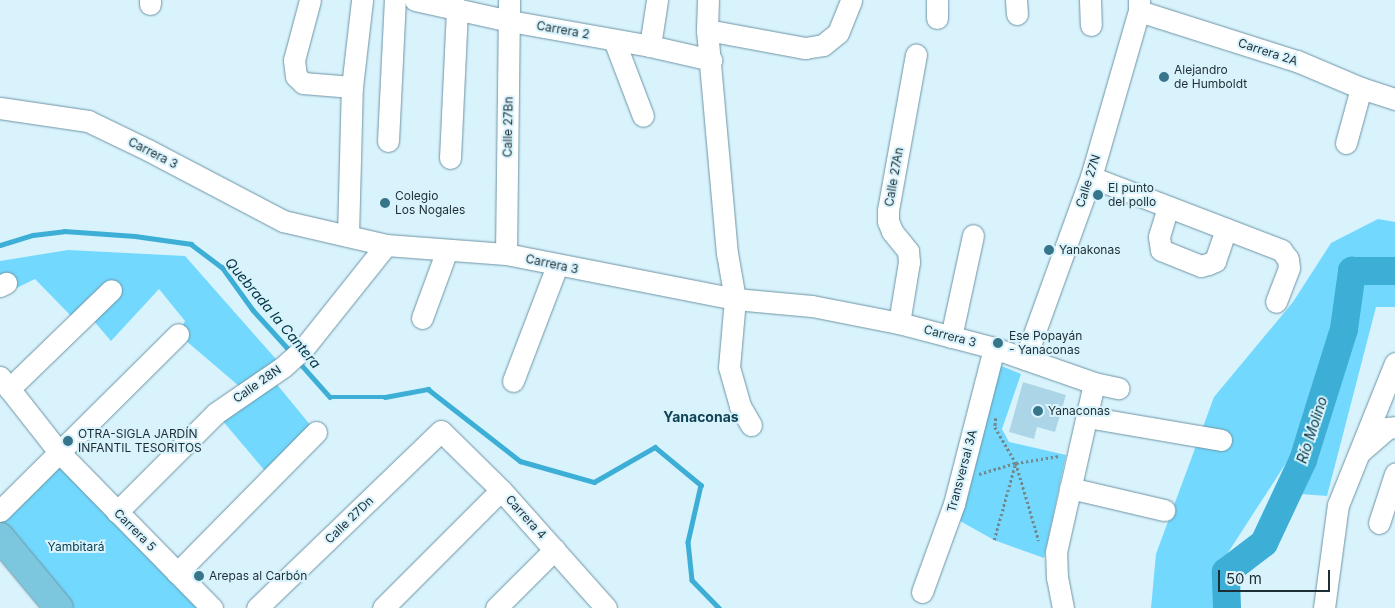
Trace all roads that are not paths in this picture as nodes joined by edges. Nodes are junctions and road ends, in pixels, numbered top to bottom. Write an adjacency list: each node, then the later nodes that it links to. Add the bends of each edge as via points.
1 (310, 0): 18 (street, via 294,60 296,76 303,83)
2 (362, 0): 18 (street)
3 (395, 0): 23 (street)
4 (416, 0): 10 (street, Carrera 2)
5 (657, 0): 15 (street)
6 (708, 0): 13 (street)
7 (851, 0): 13 (street, via 838,33 823,45 804,48)
8 (1090, 0): 12 (street)
9 (1139, 6): 19 (street, Carrera 2A, via 1297,61); 26 (street, Calle 27N)
10 (457, 8): 11 (street, Carrera 2); 25 (street)
11 (509, 10): 14 (street, Carrera 2); 33 (street, Calle 27Bn)
12 (1092, 25)
13 (707, 30): 17 (street)
14 (614, 40): 15 (street, Carrera 2); 22 (street)
15 (650, 46): 17 (street, Carrera 2)
16 (916, 55): 39 (street, Calle 27An, via 888,210 892,231 908,251)
17 (711, 60): 36 (street, via 727,253)
18 (352, 87): 30 (street)
19 (1361, 88): 20 (street, Carrera 2A); 24 (street)
20 (1395, 98)
21 (0, 108): 30 (street, Carrera 3, via 88,122 283,221)
22 (643, 116)
23 (388, 141)
24 (1346, 143)
25 (450, 158)
26 (1091, 177): 27 (street); 43 (street, Calle 27N)
27 (1168, 207): 28 (street); 28 (street, via 1158,237 1161,250 1202,266 1215,261)
28 (1226, 229): 37 (street, via 1281,250 1288,259 1289,268)
29 (973, 235): 41 (street)
30 (348, 236): 31 (street, Carrera 3)
31 (386, 245): 32 (street, Carrera 3); 62 (street, Calle 28N, via 303,349 283,367 216,413)
32 (447, 250): 33 (street, Carrera 3); 38 (street)
33 (506, 254): 34 (street, Carrera 3)
34 (556, 266): 36 (street, Carrera 3); 45 (street)
35 (112, 290): 46 (street)
36 (735, 299): 39 (street, Carrera 3, via 812,306); 50 (street, via 729,367 740,406)
37 (1276, 302)
38 (422, 318)
39 (899, 323): 41 (street, Carrera 3)
40 (178, 334): 55 (street)
41 (951, 337): 42 (street, Carrera 3)
42 (994, 348): 43 (street, Carrera 3); 68 (street, Transversal 3A, via 954,504)
43 (1025, 358): 47 (street, Carrera 3)
44 (1395, 363): 56 (street)
45 (513, 381)
46 (4, 383): 55 (street, Carrera 5)
47 (1094, 383): 48 (street, Carrera 3); 49 (street)
48 (1118, 388)
49 (1086, 417): 54 (street); 58 (street)
50 (751, 425)
51 (1395, 427): 56 (street, via 1388,428)
52 (316, 432): 67 (street)
53 (441, 432): 59 (street, Carrera 4); 72 (street, Calle 27Dn)
54 (1221, 440)
55 (58, 452): 61 (street); 62 (street, Carrera 5)
56 (1360, 452): 77 (street, via 1338,506)
57 (1395, 474): 63 (street)
58 (1070, 488): 60 (street); 76 (street, via 1056,552)
59 (501, 490): 65 (street, Carrera 4); 73 (street)
60 (1164, 510)
61 (0, 512)
62 (117, 512): 67 (street, Carrera 5)
63 (1379, 523)
64 (0, 537): 70 (main road)
65 (554, 549): 74 (street); 75 (street, Carrera 4)
66 (0, 564): 69 (main road)
67 (177, 573): 71 (street, Carrera 5)
68 (922, 592)
69 (37, 608)
70 (59, 608)
71 (212, 608)
72 (258, 608)
73 (383, 608)
74 (496, 608)
75 (606, 608)
76 (1063, 608)
77 (1324, 608)

